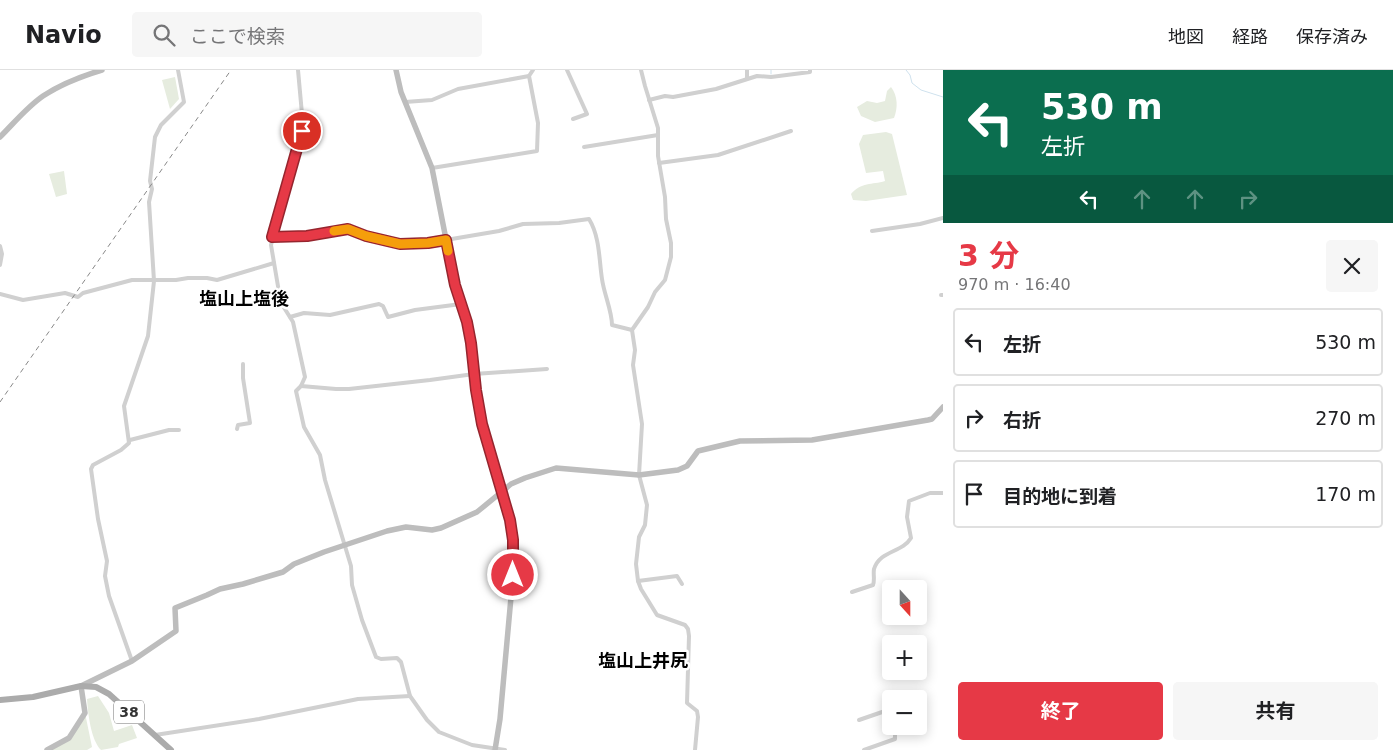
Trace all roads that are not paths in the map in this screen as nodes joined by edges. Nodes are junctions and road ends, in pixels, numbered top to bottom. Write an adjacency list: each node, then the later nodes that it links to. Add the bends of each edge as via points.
1 (102, 70): 17 (street, via 45,94)
2 (178, 70): 28 (street, via 184,102 159,128 150,181)
3 (298, 70): 23 (street, via 303,125)
4 (396, 70): 13 (street)
5 (533, 70): 10 (street)
6 (567, 70): 14 (street, via 587,114)
7 (641, 70): 12 (street)
8 (746, 70): 11 (street)
9 (810, 70): 11 (street)
10 (529, 76): 13 (street, via 458,88 432,100); 20 (street, via 538,123 537,151)
11 (747, 78): 12 (street, via 716,89)
12 (649, 100): 16 (street)
13 (406, 102): 20 (street)
14 (573, 119)
15 (791, 132): 19 (street, via 718,155)
16 (658, 135): 18 (street); 19 (street)
17 (0, 137)
18 (584, 147)
19 (660, 163): 32 (street, via 671,257 665,280)
20 (432, 168): 24 (street)
21 (943, 218): 22 (street)
22 (872, 231)
23 (272, 237): 24 (street, via 307,236 348,229 400,244); 26 (street)
24 (446, 240): 30 (street); 32 (street, via 523,224 589,219 600,255 612,325)
25 (0, 246): 27 (street)
26 (274, 263): 28 (street, via 217,280); 31 (street, via 282,306)
27 (0, 265)
28 (154, 280): 29 (street, via 132,280 78,297 64,293 23,300); 40 (street, via 148,336 124,406)
29 (0, 293)
30 (461, 304): 31 (street, via 388,317 379,304 330,315 304,313); 35 (street, via 471,343)
31 (290, 317): 36 (street, via 305,377)
32 (632, 330): 41 (street, via 633,365 642,424)
33 (243, 364): 38 (street, via 250,423)
34 (547, 369): 35 (street)
35 (474, 374): 36 (street, via 349,389); 42 (street, via 486,437)
36 (302, 386): 44 (street, via 296,391 303,424 320,455 324,480)
37 (943, 407): 41 (street, via 928,420 826,438 740,440 721,444 698,451 683,469)
38 (237, 429)
39 (179, 430): 40 (street)
40 (130, 440): 50 (street, via 126,446 93,465 92,469 107,561 105,576 109,596)
41 (639, 475): 42 (street, via 556,468 525,478); 45 (street, via 647,505 645,525 639,537)
42 (502, 491): 44 (street, via 477,512 441,528 399,528); 58 (street, via 512,533 513,575)
43 (943, 493): 47 (street, via 930,493 908,501 911,538 905,545 885,554 875,566 873,585)
44 (344, 545): 48 (street, via 294,564 283,572 220,588 175,608); 52 (street, via 362,620 376,657 397,658 401,662)
45 (638, 581): 46 (street, via 676,576); 62 (street, via 657,615 688,629 687,703 697,711)
46 (682, 584)
47 (852, 592)
48 (176, 630): 49 (street); 50 (street)
49 (182, 636)
50 (132, 661): 51 (street)
51 (82, 686): 53 (main road, 38, via 33,697); 56 (main road, 38, via 96,687 109,694); 59 (street, via 85,714 68,738)
52 (410, 696): 56 (street, via 358,699); 58 (street, via 439,732 472,745)
53 (0, 700)
54 (882, 712): 55 (street)
55 (859, 720)
56 (154, 735): 60 (main road, 38)
57 (895, 735): 63 (street, via 895,739)
58 (495, 749): 61 (street)
59 (47, 750)
60 (171, 750)
61 (505, 750)
62 (695, 750)
63 (864, 750)

